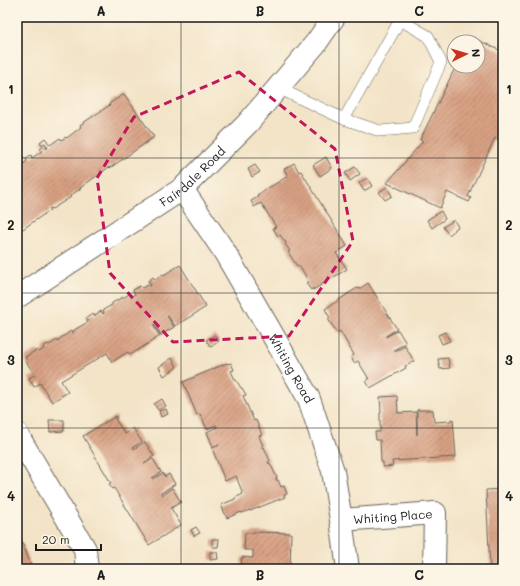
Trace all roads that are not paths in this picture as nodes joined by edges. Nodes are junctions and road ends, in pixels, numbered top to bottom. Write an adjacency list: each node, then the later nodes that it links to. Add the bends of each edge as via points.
1 (334, 17): 3 (street, Fairdale Road)
2 (397, 18): 4 (lane); 4 (lane, via 428,36 441,62 413,128 380,131)
3 (278, 88): 4 (lane); 5 (street, Fairdale Road, via 247,124)
4 (344, 119)
5 (182, 189): 6 (street, Fairdale Road); 8 (street, Whiting Road, via 224,251 308,399 333,471)
6 (17, 297)
7 (17, 434): 9 (street, via 85,549)
8 (341, 520): 10 (street, Whiting Road); 11 (street, Whiting Place, via 436,513)
9 (87, 569)
10 (348, 569)
11 (434, 569)

